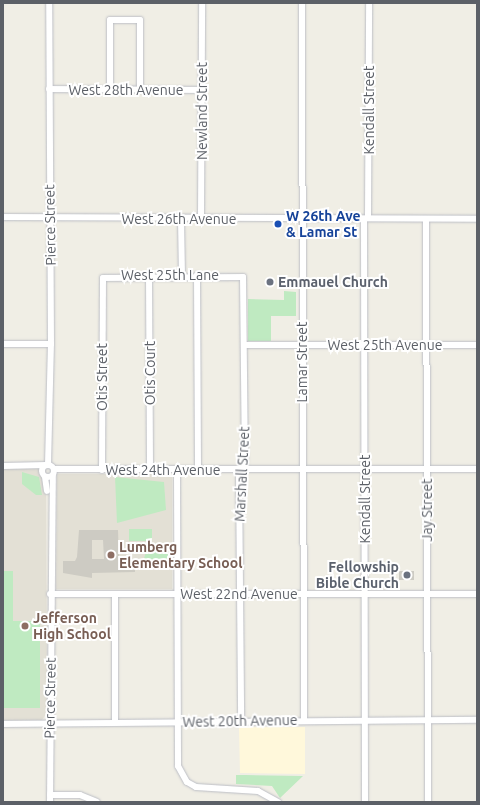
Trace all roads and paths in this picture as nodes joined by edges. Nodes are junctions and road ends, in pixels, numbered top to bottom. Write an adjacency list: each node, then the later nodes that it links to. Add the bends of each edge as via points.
1 (49, 3): 5 (street, Pierce Street)
2 (202, 3): 8 (street, Newland Street)
3 (302, 3): 13 (street, Lamar Street)
4 (369, 3): 14 (street, Kendall Street)
5 (49, 89): 6 (street, West 28th Avenue); 10 (street, Pierce Street)
6 (110, 90): 7 (street, West 28th Avenue); 7 (street, via 110,20 140,20)
7 (140, 90): 8 (street, West 28th Avenue)
8 (202, 90): 12 (street, Newland Street)
9 (3, 217): 10 (street, West 26th Avenue)
10 (50, 219): 11 (street, West 26th Avenue); 23 (street, Pierce Street)
11 (181, 219): 12 (street, West 26th Avenue); 18 (street)
12 (202, 219): 13 (street, West 26th Avenue)
13 (303, 219): 14 (street, West 26th Avenue); 25 (street, Lamar Street)
14 (366, 219): 15 (street, West 26th Avenue); 26 (street, Kendall Street)
15 (426, 219): 16 (street, West 26th Avenue); 27 (street, Jay Street)
16 (477, 219)
17 (149, 275): 18 (street, West 25th Lane); 21 (street, West 25th Lane, via 106,276); 36 (street, Otis Court)
18 (182, 275): 19 (street, West 25th Lane)
19 (197, 275): 20 (street, West 25th Lane); 38 (street)
20 (244, 277): 24 (street, Marshall Street)
21 (102, 283): 35 (street, Otis Street)
22 (3, 344): 23 (street)
23 (51, 344): 32 (street, Pierce Street)
24 (245, 345): 25 (street, West 25th Avenue); 39 (street, Marshall Street, via 245,466)
25 (302, 345): 26 (street, West 25th Avenue); 40 (street, Lamar Street)
26 (364, 345): 27 (street, West 25th Avenue); 33 (street, Kendall Street)
27 (426, 345): 28 (street, West 25th Avenue); 31 (street, Jay Street)
28 (477, 345)
29 (3, 466): 30 (street, West 24th Avenue)
30 (30, 466): 32 (street, West 24th Avenue); 41 (street, West 24th Avenue)
31 (427, 468): 33 (street, West 24th Avenue); 34 (street, West 24th Avenue); 48 (street, Jay Street)
32 (52, 469): 35 (street, West 24th Avenue); 41 (street); 41 (street); 44 (street, Pierce Street)
33 (365, 469): 40 (street, West 24th Avenue); 47 (street, Kendall Street)
34 (477, 469)
35 (102, 470): 36 (street, West 24th Avenue)
36 (150, 470): 37 (street, West 24th Avenue)
37 (177, 470): 38 (street, West 24th Avenue); 46 (street)
38 (198, 470): 39 (street, West 24th Avenue)
39 (242, 470): 40 (street, West 24th Avenue); 42 (street, Marshall Street)
40 (303, 470): 43 (street, Lamar Street)
41 (44, 474): 44 (street, Pierce Street)
42 (240, 593): 43 (street, West 22nd Avenue); 46 (street, West 22nd Avenue); 50 (street, Marshall Street)
43 (303, 593): 47 (street, West 22nd Avenue); 51 (street, Lamar Street)
44 (50, 594): 45 (street, West 22nd Avenue); 58 (street, Pierce Street)
45 (115, 594): 46 (street, West 22nd Avenue); 56 (street)
46 (177, 594): 55 (street)
47 (365, 594): 48 (street, West 22nd Avenue); 52 (street, Kendall Street)
48 (427, 594): 49 (street, West 22nd Avenue); 53 (street, Jay Street)
49 (477, 594)
50 (240, 720): 51 (street, West 20th Avenue); 55 (street, West 20th Avenue)
51 (304, 720): 52 (street, West 20th Avenue)
52 (365, 720): 53 (street, West 20th Avenue); 63 (street, Kendall Street)
53 (428, 720): 54 (street, West 20th Avenue); 64 (street, Jay Street)
54 (477, 720)
55 (178, 721): 56 (street, West 20th Avenue); 62 (street, via 178,766 187,782 206,790 258,791)
56 (115, 722): 58 (street, West 20th Avenue)
57 (3, 724): 58 (street, West 20th Avenue)
58 (50, 724): 59 (street, Pierce Street)
59 (50, 795): 60 (street, Pierce Street); 61 (street, via 80,795)
60 (50, 802)
61 (97, 802)
62 (278, 802)
63 (365, 802)
64 (428, 802)

